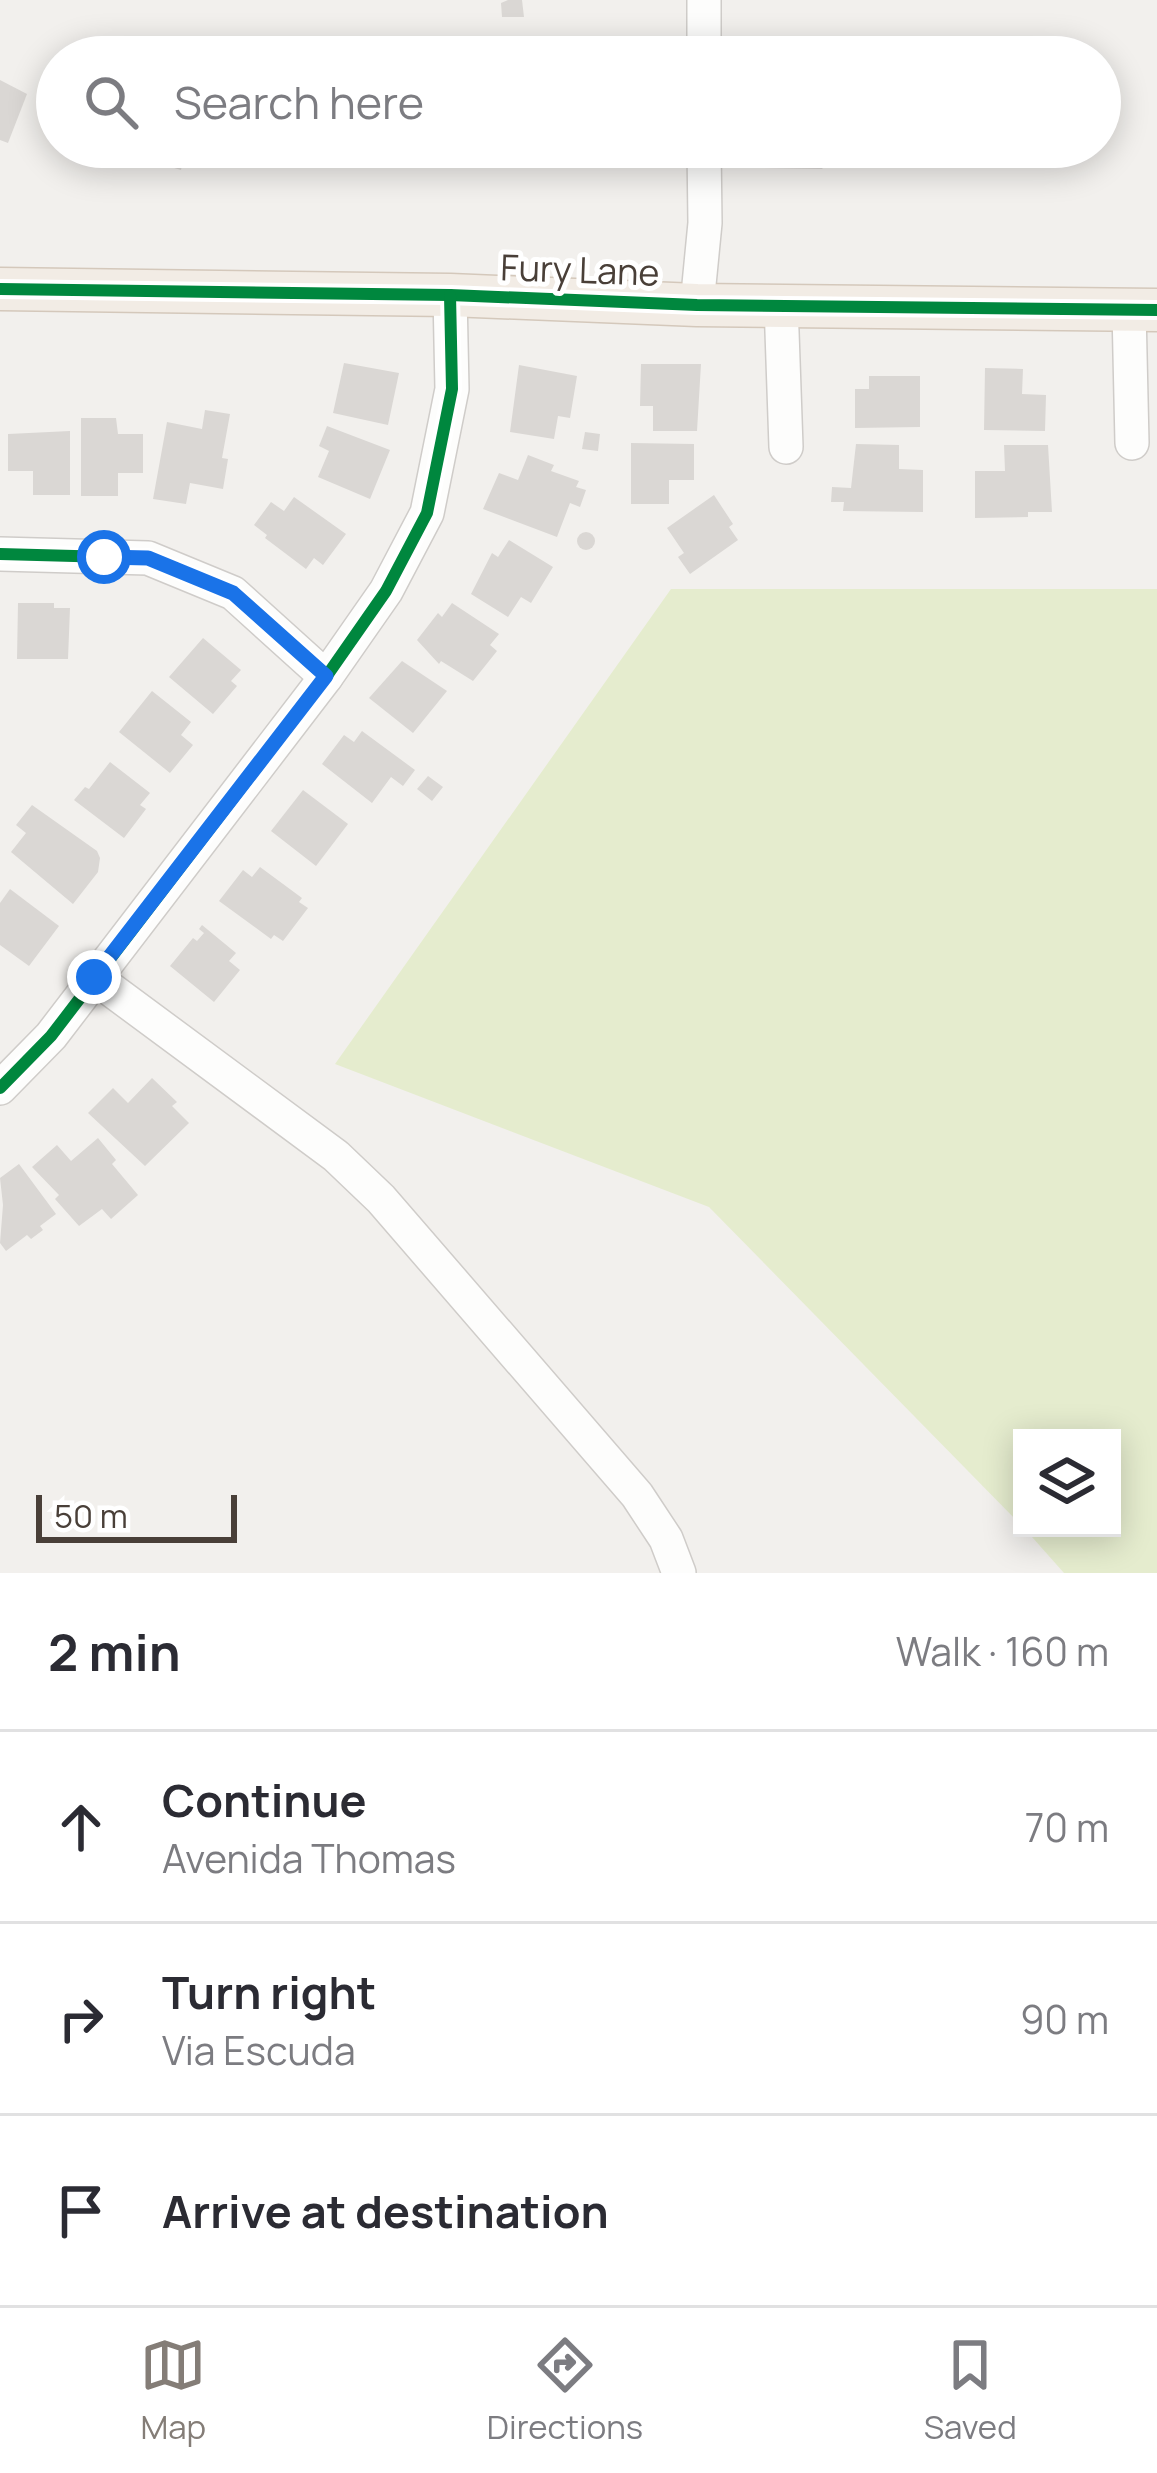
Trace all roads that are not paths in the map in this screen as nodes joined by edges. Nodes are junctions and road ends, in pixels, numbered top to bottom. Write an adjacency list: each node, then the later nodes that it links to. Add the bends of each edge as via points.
1 (704, 0): 2 (street)
2 (704, 36)
3 (704, 168): 7 (street)
4 (0, 290): 5 (main road, Fury Lane)
5 (451, 295): 7 (main road, Fury Lane); 12 (street, via 452,389 427,513 386,591)
6 (781, 303): 7 (main road, Fury Lane); 8 (main road, Fury Lane); 10 (street)
7 (697, 305)
8 (1143, 310): 9 (street)
9 (1132, 443)
10 (786, 447)
11 (0, 554): 12 (street, via 148,558 233,593)
12 (326, 676): 13 (street)
13 (94, 977): 14 (street); 15 (street, via 370,1188 637,1495)
14 (0, 1088)
15 (679, 1573)

